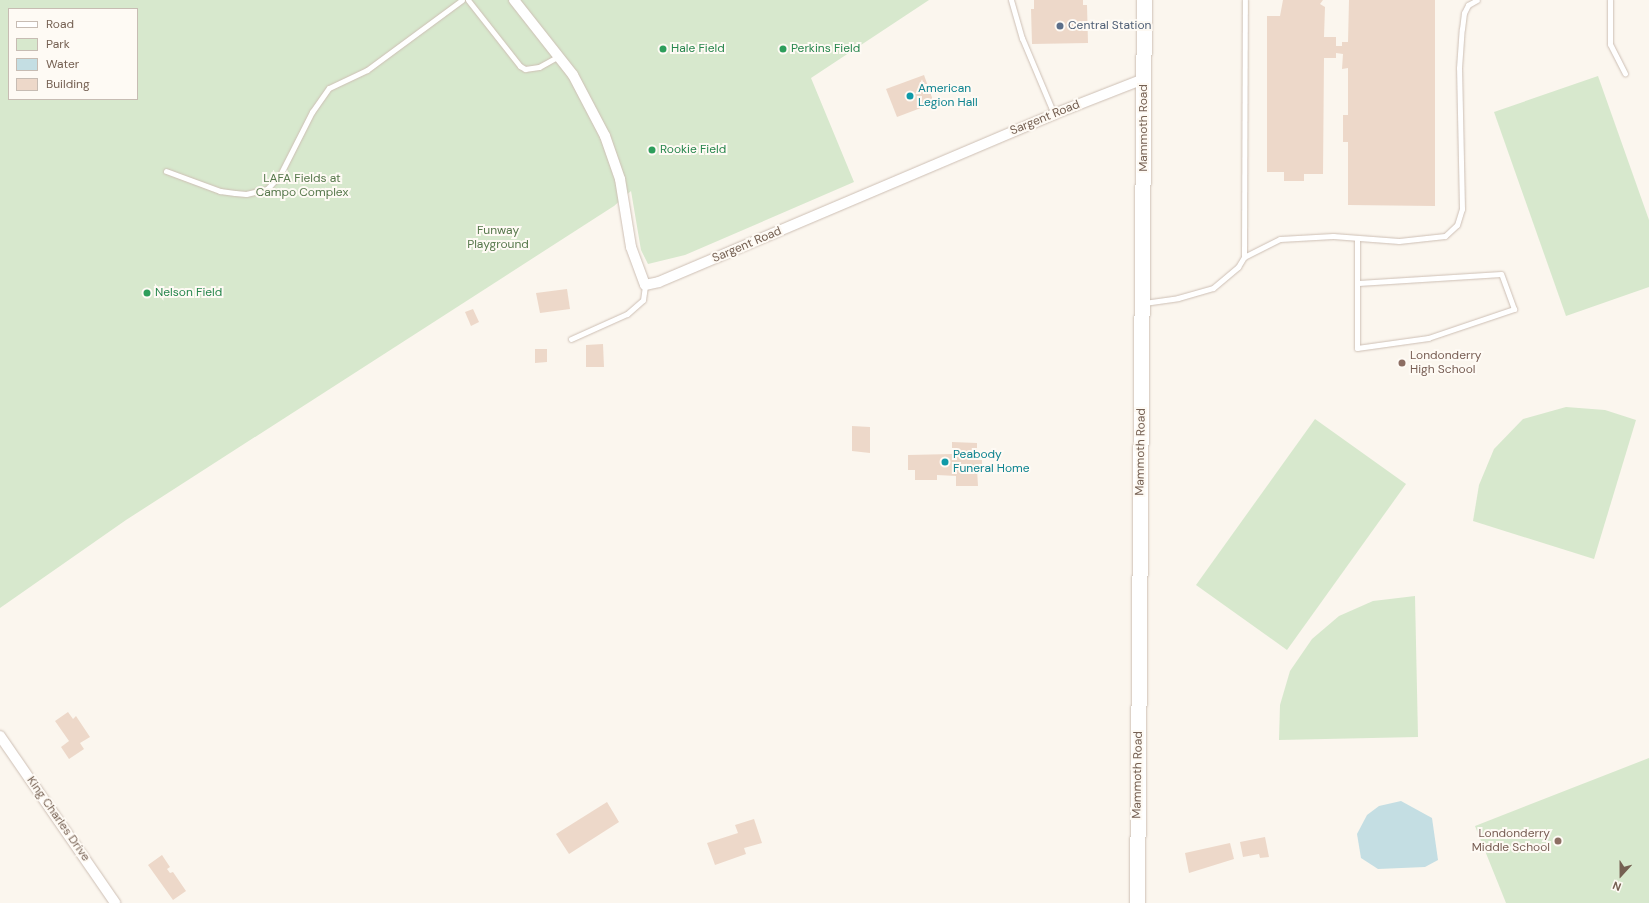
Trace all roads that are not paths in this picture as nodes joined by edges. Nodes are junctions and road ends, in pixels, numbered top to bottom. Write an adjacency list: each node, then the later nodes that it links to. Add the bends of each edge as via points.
1 (462, 0): 13 (lane, via 367,70 328,88 312,112 280,175 267,188 246,194 220,191)
2 (468, 0): 9 (lane, via 524,69 539,67)
3 (514, 0): 9 (street)
4 (1011, 0): 12 (lane, via 1022,38)
5 (1144, 0): 11 (main road, Mammoth Road)
6 (1245, 0): 15 (lane)
7 (1477, 0): 14 (lane, via 1468,5 1464,13 1461,37 1461,220 1445,236 1436,238 1388,241)
8 (1610, 0): 10 (lane, via 1610,44)
9 (560, 56): 17 (street, via 585,94 605,136 620,179 631,246)
10 (1624, 73)
11 (1144, 78): 12 (street, Sargent Road); 18 (main road, Mammoth Road)
12 (1054, 114): 17 (street, Sargent Road)
13 (166, 171)
14 (1357, 238): 15 (lane, via 1280,238); 16 (lane)
15 (1244, 257): 18 (lane, via 1238,266 1213,288 1178,298)
16 (1358, 283): 16 (lane, via 1357,348 1428,338 1514,309 1501,274)
17 (645, 286): 19 (lane, via 643,300 626,314)
18 (1143, 303): 22 (main road, Mammoth Road)
19 (571, 339)
20 (0, 736): 21 (street, King Charles Drive)
21 (115, 903)
22 (1137, 903)

